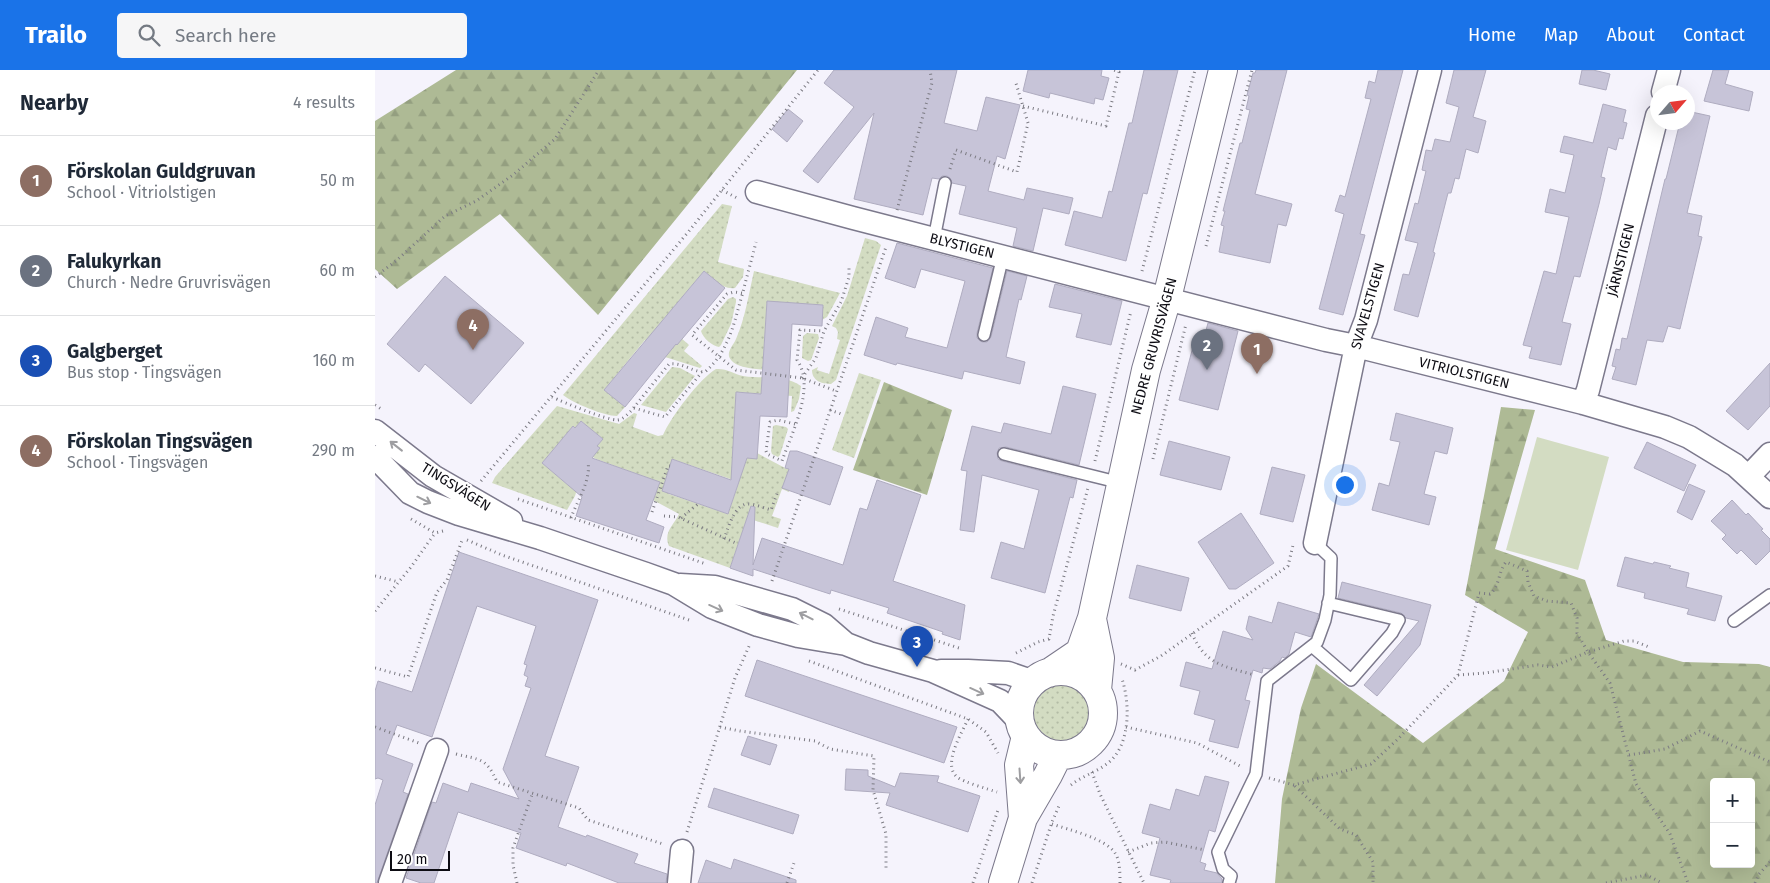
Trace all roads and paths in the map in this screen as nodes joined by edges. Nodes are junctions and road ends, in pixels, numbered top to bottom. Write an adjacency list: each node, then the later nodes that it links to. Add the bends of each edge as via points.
1 (599, 70): 22 (path, via 555,139 491,191 445,216)
2 (930, 70): 16 (path, via 932,83)
3 (1114, 70): 12 (path, via 1119,72 1106,126)
4 (1195, 70): 23 (path)
5 (1253, 70): 19 (path)
6 (1429, 70): 30 (street, SVAVELSTIGEN)
7 (1669, 70): 11 (street)
8 (816, 71): 35 (path)
9 (1222, 72): 25 (street, NEDRE GRUVRISVÄGEN)
10 (1015, 80): 12 (path)
11 (1665, 85)
12 (1023, 106): 14 (path, via 1027,123 1017,172 956,150)
13 (1653, 130): 36 (street, JÄRNSTIGEN)
14 (945, 183): 17 (lane)
15 (757, 192): 16 (street, BLYSTIGEN)
16 (892, 228): 17 (street, BLYSTIGEN); 34 (path)
17 (934, 239): 20 (street, BLYSTIGEN)
18 (756, 242): 24 (path)
19 (1205, 250)
20 (1003, 256): 25 (street, BLYSTIGEN); 29 (lane)
21 (849, 265): 28 (path, via 848,282 841,302)
22 (375, 277)
23 (1140, 280)
24 (742, 294): 31 (path, via 732,331); 31 (path, via 727,294 692,335)
25 (1167, 298): 30 (street, VITRIOLSTIGEN); 51 (street, NEDRE GRUVRISVÄGEN, via 1146,370)
26 (1132, 309): 49 (path)
27 (1187, 322): 47 (path)
28 (824, 331): 33 (path, via 816,358); 33 (path, via 800,330 797,360)
29 (984, 335)
30 (1356, 346): 36 (street, VITRIOLSTIGEN); 64 (street, SVAVELSTIGEN)
31 (719, 357): 32 (path, via 705,372); 33 (path, via 736,370)
32 (701, 372): 38 (path, via 669,364); 38 (path, via 665,417)
33 (802, 378): 34 (path); 42 (path, via 805,392)
34 (837, 391): 39 (path)
35 (552, 397): 38 (path, via 616,420); 56 (path, via 489,470)
36 (1583, 403): 50 (street, VITRIOLSTIGEN, via 1689,437)
37 (375, 405): 41 (path)
38 (634, 408)
39 (830, 410): 40 (path); 71 (path)
40 (844, 415)
41 (382, 423): 56 (street, TINGSVÄGEN, one-way to 41)
42 (795, 424): 42 (path, via 782,461 767,454 770,422 778,420)
43 (1004, 454): 49 (lane)
44 (1770, 454): 50 (street)
45 (375, 457): 56 (street, TINGSVÄGEN, one-way to 56, via 410,493)
46 (588, 462): 59 (path, via 589,468)
47 (1152, 465)
48 (670, 466): 57 (path)
49 (1091, 476): 51 (lane); 85 (path, via 1049,639)
50 (1749, 476): 54 (street, VITRIOLSTIGEN)
51 (1121, 483): 75 (street, NEDRE GRUVRISVÄGEN)
52 (778, 491): 63 (path, via 771,510 748,504 739,507)
53 (510, 496): 59 (path)
54 (1770, 497)
55 (698, 504): 60 (path)
56 (465, 506): 62 (path, via 450,530); 69 (street, TINGSVÄGEN, via 540,538)
57 (652, 512)
58 (663, 516): 60 (path)
59 (571, 518): 66 (path)
60 (681, 518): 63 (path)
61 (435, 532): 68 (path)
62 (463, 538): 76 (path); 87 (path, via 447,580 437,592 408,677)
63 (724, 539): 65 (path)
64 (1315, 543): 72 (lane, via 1331,558); 79 (path, via 1296,538 1288,566)
65 (738, 544)
66 (715, 567)
67 (375, 576): 68 (path)
68 (399, 582): 74 (path)
69 (674, 584): 71 (street, TINGSVÄGEN, via 715,587); 78 (street, TINGSVÄGEN, one-way to 78, via 712,607)
70 (1770, 595): 77 (lane)
71 (767, 600): 80 (street, TINGSVÄGEN, one-way to 71, via 824,625 792,608)
72 (1328, 603): 81 (lane); 81 (lane, via 1399,620 1392,633 1351,680)
73 (831, 606): 83 (path)
74 (375, 611)
75 (1092, 618): 92 (street, NEDRE GRUVRISVÄGEN, via 1080,652); 94 (street, NEDRE GRUVRISVÄGEN, via 1100,658)
76 (690, 620)
77 (1734, 621)
78 (758, 625): 80 (street, TINGSVÄGEN); 96 (path, via 735,678)
79 (1192, 633): 88 (path, via 1135,670 1115,661); 93 (path, via 1201,651 1217,664)
80 (845, 644): 89 (street, TINGSVÄGEN)
81 (1313, 646): 93 (lane)
82 (1649, 647): 84 (path, via 1634,641)
83 (968, 651)
84 (1588, 652): 90 (path, via 1552,667 1538,665); 90 (path, via 1577,633 1577,618 1571,603 1534,596 1527,571 1506,562 1494,590 1490,594 1479,593); 102 (path, via 1610,683)
85 (1013, 655)
86 (808, 660): 95 (path)
87 (375, 668)
88 (1119, 668)
89 (933, 671): 92 (street, TINGSVÄGEN); 99 (street, TINGSVÄGEN, one-way to 99, via 1000,701)
90 (1458, 674): 107 (path, via 1399,739 1371,764)
91 (1121, 676): 98 (path, via 1127,692)
92 (1041, 677): 94 (street, via 1060,671 1071,672); 99 (street, via 1028,688 1020,705)
93 (1267, 681): 106 (lane)
94 (1097, 690): 101 (street, via 1103,714 1095,738 1075,753)
95 (968, 718): 103 (path, via 986,732); 110 (path, via 952,755 953,772 962,780)
96 (720, 726): 115 (path); 120 (path, via 875,756 873,790 886,834)
97 (375, 727): 100 (path)
98 (1126, 727): 105 (path, via 1121,746 1109,762); 106 (path, via 1197,743)
99 (1024, 729): 101 (street, via 1037,746); 113 (street, one-way to 113, via 1019,765)
100 (437, 750): 109 (path, via 484,761 497,782); 121 (street)
101 (1058, 755): 113 (street)
102 (1629, 755): 104 (path, via 1665,749 1700,731); 134 (path, via 1636,784 1669,834)
103 (1001, 760)
104 (1770, 762)
105 (1092, 772): 108 (path); 116 (path)
106 (1256, 774): 107 (path); 117 (lane)
107 (1294, 785): 131 (path, via 1339,830 1356,835 1373,862)
108 (1068, 789)
109 (533, 792): 115 (path, via 579,808 588,820); 122 (path, via 513,848)
110 (1001, 794)
111 (1001, 801): 125 (path)
112 (1060, 804): 114 (path)
113 (1023, 818): 126 (street)
114 (1052, 824): 127 (path); 128 (path, via 1108,845 1116,854)
115 (682, 850): 123 (street)
116 (1129, 852): 117 (path, via 1151,843 1165,842); 129 (path)
117 (1218, 852): 130 (lane, via 1223,869 1231,876)
118 (795, 860): 124 (path)
119 (1770, 862): 135 (path)
120 (886, 868)
121 (390, 883)
122 (517, 883)
123 (679, 883)
124 (787, 883)
125 (973, 883)
126 (1003, 883)
127 (1032, 883)
128 (1120, 883)
129 (1144, 883)
130 (1229, 883)
131 (1373, 883)
132 (1606, 883): 133 (path, via 1647,875)
133 (1662, 883)
134 (1688, 883)
135 (1755, 883)

